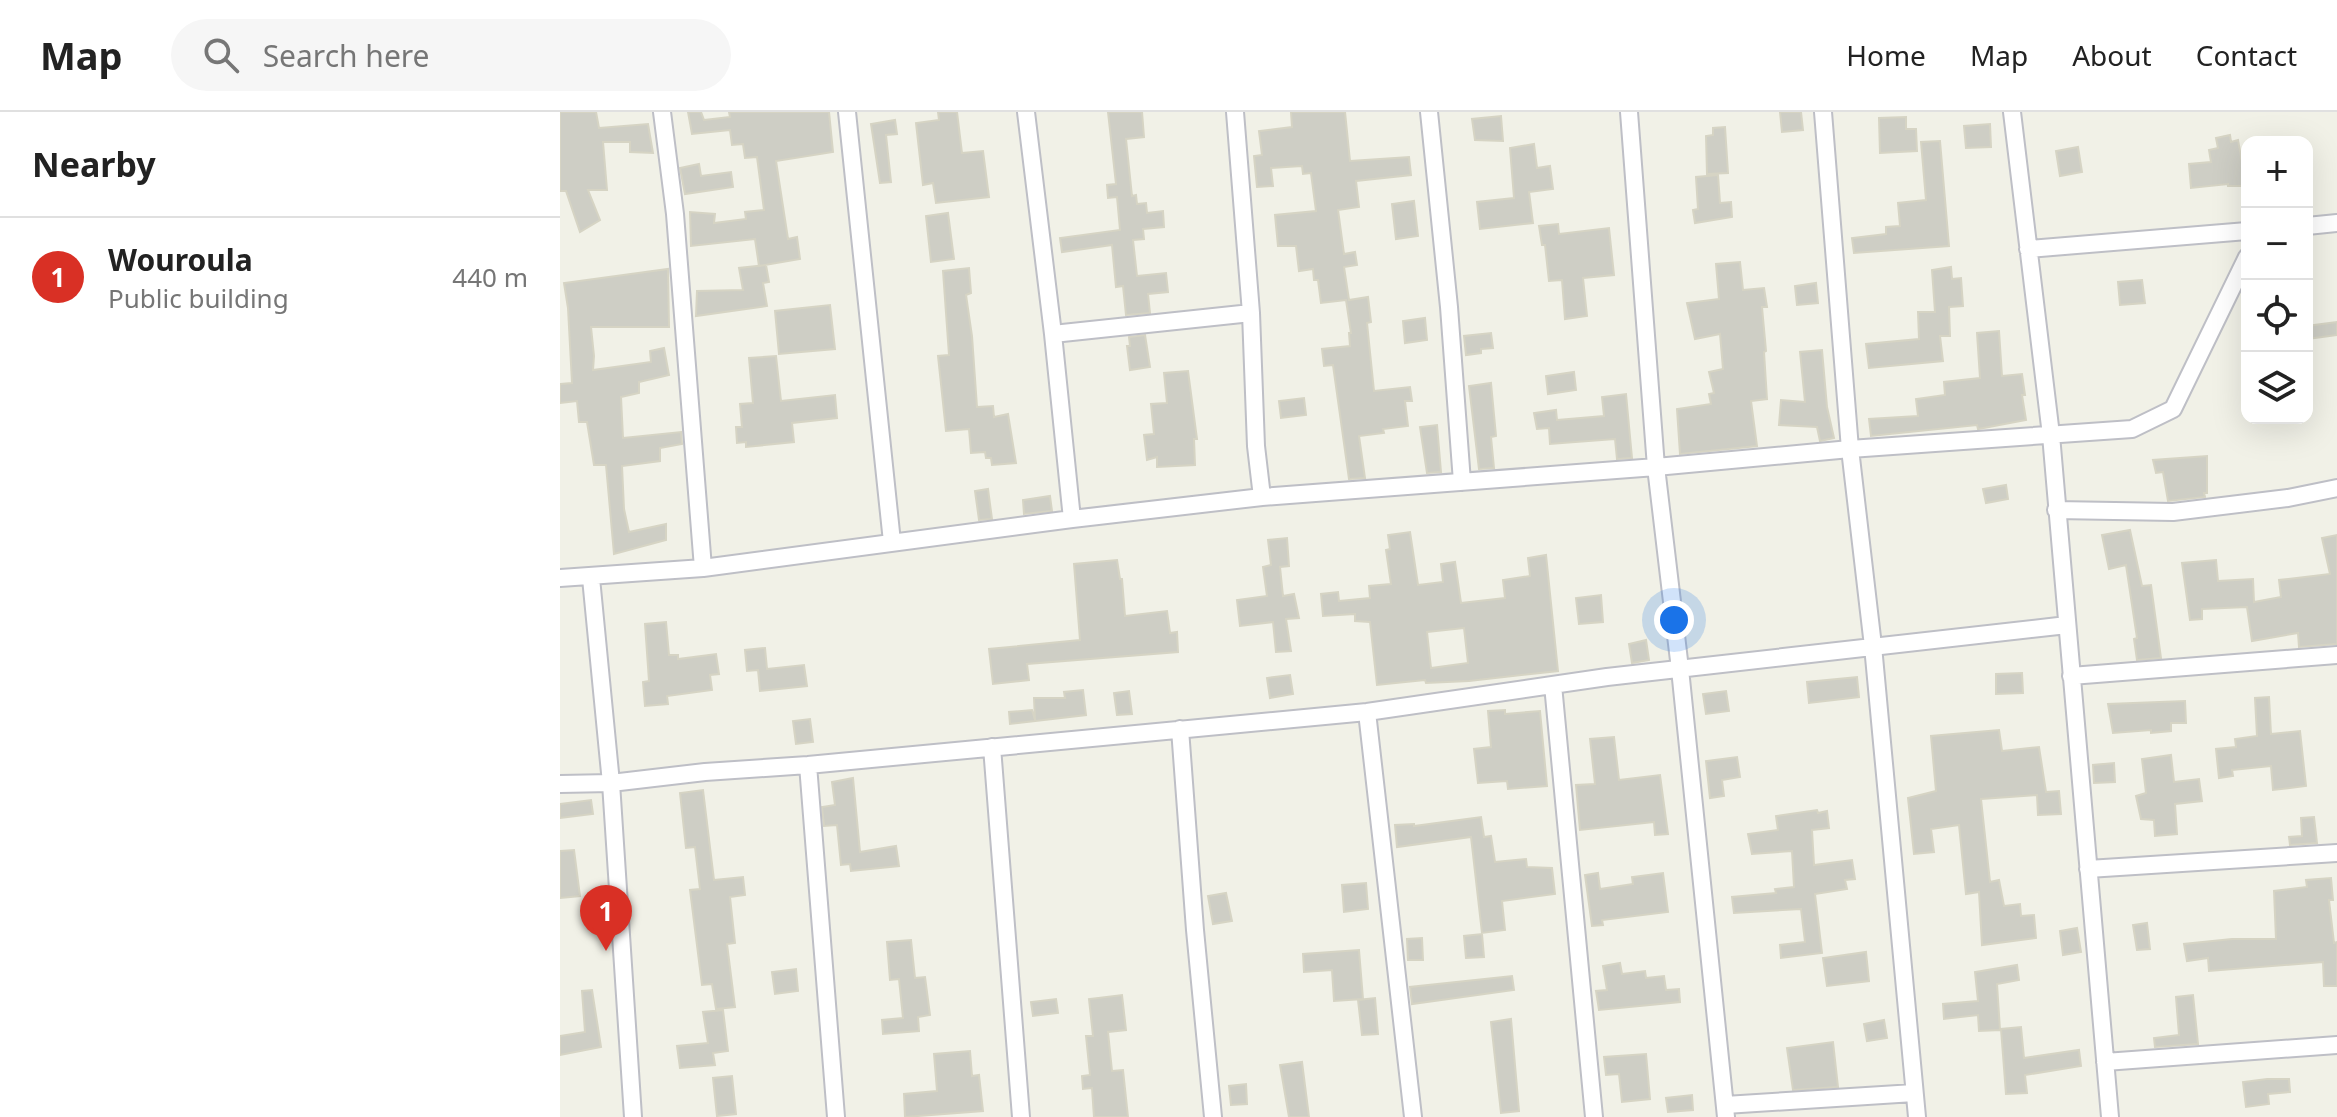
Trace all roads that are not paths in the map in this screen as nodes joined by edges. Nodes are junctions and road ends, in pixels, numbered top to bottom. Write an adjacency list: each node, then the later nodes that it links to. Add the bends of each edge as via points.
1 (662, 112): 25 (street)
2 (847, 112): 24 (street)
3 (1026, 112): 15 (street)
4 (1235, 112): 14 (street)
5 (1429, 112): 19 (street)
6 (1629, 112): 18 (street)
7 (1823, 112): 17 (street)
8 (2012, 112): 12 (street)
9 (2337, 223): 10 (street)
10 (2313, 225)
11 (2241, 231): 12 (street)
12 (2028, 249): 16 (street)
13 (2241, 269): 16 (street, via 2173,409 2132,429)
14 (1251, 313): 15 (street); 21 (street)
15 (1053, 334): 23 (street)
16 (2051, 435): 17 (street); 22 (street)
17 (1850, 449): 18 (street); 29 (street)
18 (1656, 467): 19 (street); 31 (street)
19 (1462, 482): 21 (street)
20 (2337, 488): 22 (street, via 2173,512)
21 (1262, 497): 23 (street)
22 (2056, 510): 28 (street)
23 (1072, 519): 24 (street)
24 (892, 542): 25 (street)
25 (703, 568): 27 (street)
26 (560, 578): 27 (street)
27 (591, 578): 38 (street)
28 (2067, 625): 29 (street); 32 (street)
29 (1873, 646): 31 (street); 44 (street)
30 (2337, 655): 32 (street)
31 (1680, 669): 33 (street); 45 (street)
32 (2071, 676): 41 (street)
33 (1553, 685): 34 (street); 51 (street)
34 (1367, 712): 35 (street); 50 (street)
35 (1180, 729): 36 (street); 49 (street)
36 (992, 747): 37 (street); 48 (street)
37 (808, 765): 38 (street); 47 (street)
38 (611, 783): 39 (street); 46 (street)
39 (560, 784)
40 (2337, 853): 41 (street)
41 (2088, 869): 43 (street)
42 (2337, 1045): 43 (street)
43 (2105, 1062): 53 (street)
44 (1914, 1093): 45 (street); 52 (street)
45 (1726, 1111)
46 (633, 1117)
47 (836, 1117)
48 (1021, 1117)
49 (1213, 1117)
50 (1413, 1117)
51 (1594, 1117)
52 (1917, 1117)
53 (2110, 1117)

